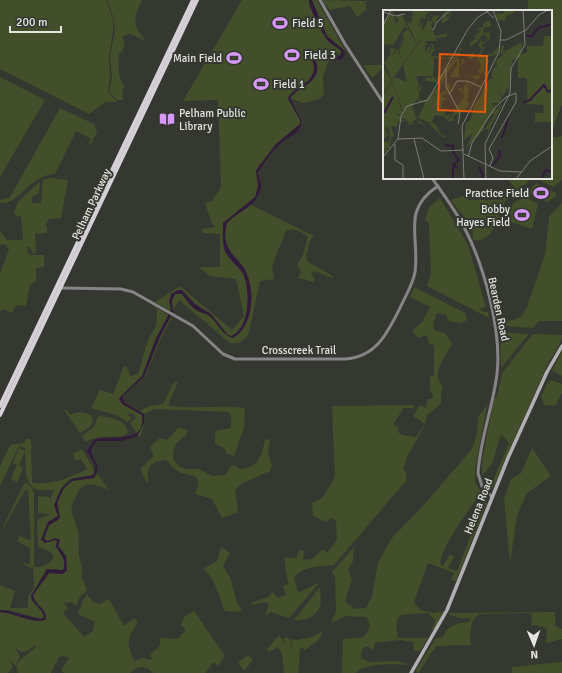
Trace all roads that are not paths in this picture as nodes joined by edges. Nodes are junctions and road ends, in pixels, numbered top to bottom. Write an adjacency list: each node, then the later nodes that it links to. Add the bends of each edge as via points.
1 (320, 0): 3 (street)
2 (195, 1): 4 (main road, Pelham Parkway)
3 (383, 102)
4 (123, 151): 6 (main road, Pelham Parkway); 7 (main road, Pelham Parkway)
5 (433, 179): 8 (street, Bearden Road)
6 (111, 181): 7 (main road); 9 (main road, Pelham Parkway)
7 (106, 183): 9 (main road, Pelham Parkway)
8 (438, 186): 10 (street, Crosscreek Trail, via 423,198 416,212 416,266 410,289 384,338 363,355 345,359 235,359 223,354 196,328 133,292 123,289); 15 (street, Bearden Road, via 464,227 475,252 496,334 496,378 478,470 480,482)
9 (102, 196): 10 (main road, Pelham Parkway)
10 (58, 288): 12 (main road, Pelham Parkway)
11 (562, 346): 16 (main road, Helena Road, via 532,405)
12 (7, 395): 13 (main road, Pelham Parkway); 14 (main road, Pelham Parkway)
13 (0, 406)
14 (0, 415)
15 (485, 490): 16 (street); 17 (street, Bearden Road)
16 (495, 490): 17 (main road, Helena Road)
17 (492, 497): 18 (main road, Helena Road, via 449,606)
18 (411, 673)

